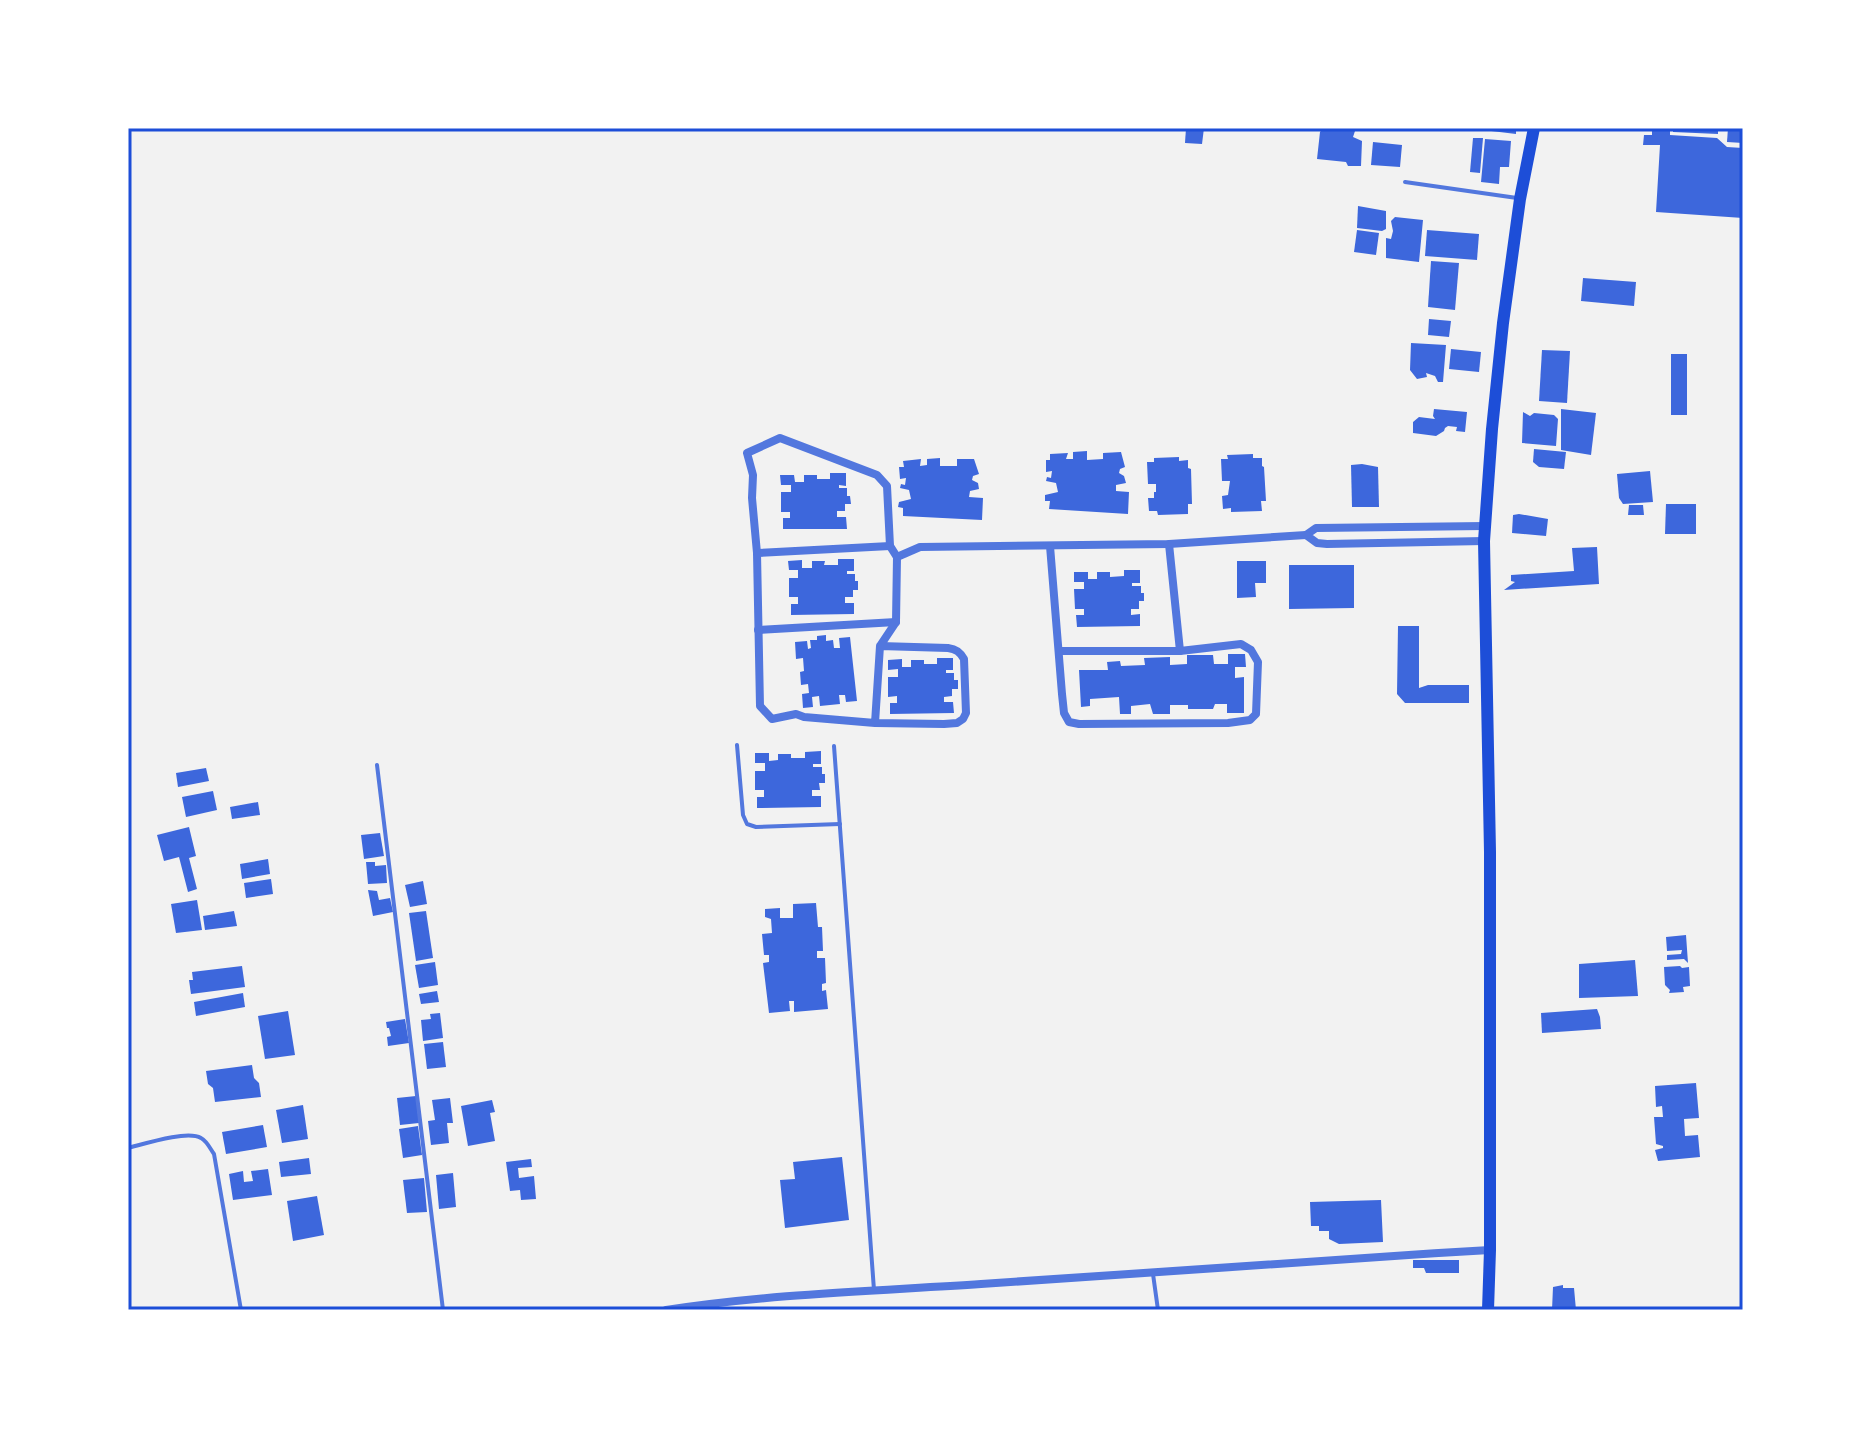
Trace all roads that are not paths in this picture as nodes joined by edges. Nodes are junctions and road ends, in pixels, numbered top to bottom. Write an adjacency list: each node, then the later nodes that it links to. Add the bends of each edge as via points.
1 (1534, 128): 3 (main road)
2 (1405, 182): 3 (lane)
3 (1520, 199): 4 (main road)
4 (1485, 526): 5 (street, via 1316,528); 6 (main road)
5 (1306, 535): 6 (street, via 1327,544); 7 (street)
6 (1484, 541): 23 (main road)
7 (1169, 544): 9 (street); 16 (street)
8 (890, 546): 10 (street); 10 (street, via 887,486 877,475 780,438 747,453); 11 (street)
9 (1050, 546): 11 (street, via 920,547); 15 (street)
10 (757, 553): 13 (street)
11 (897, 557): 12 (street)
12 (896, 622): 13 (street); 14 (street)
13 (758, 630): 17 (street, via 760,706 772,719 796,714)
14 (880, 646): 17 (street); 17 (street, via 955,649 964,659 966,713 957,723)
15 (1059, 651): 16 (street); 16 (street, via 1069,722 1228,723 1256,714 1258,662 1251,650 1241,644)
16 (1180, 651)
17 (875, 723)
18 (737, 745): 21 (lane, via 747,824)
19 (834, 746): 21 (lane)
20 (377, 765): 27 (lane)
21 (840, 824): 25 (lane)
22 (128, 1148): 26 (lane, via 186,1136 201,1138 214,1154)
23 (1490, 1250): 24 (street); 30 (main road)
24 (1153, 1271): 25 (street); 29 (lane)
25 (874, 1291): 28 (street, via 772,1296)
26 (241, 1310)
27 (443, 1310)
28 (666, 1310)
29 (1158, 1310)
30 (1488, 1310)

